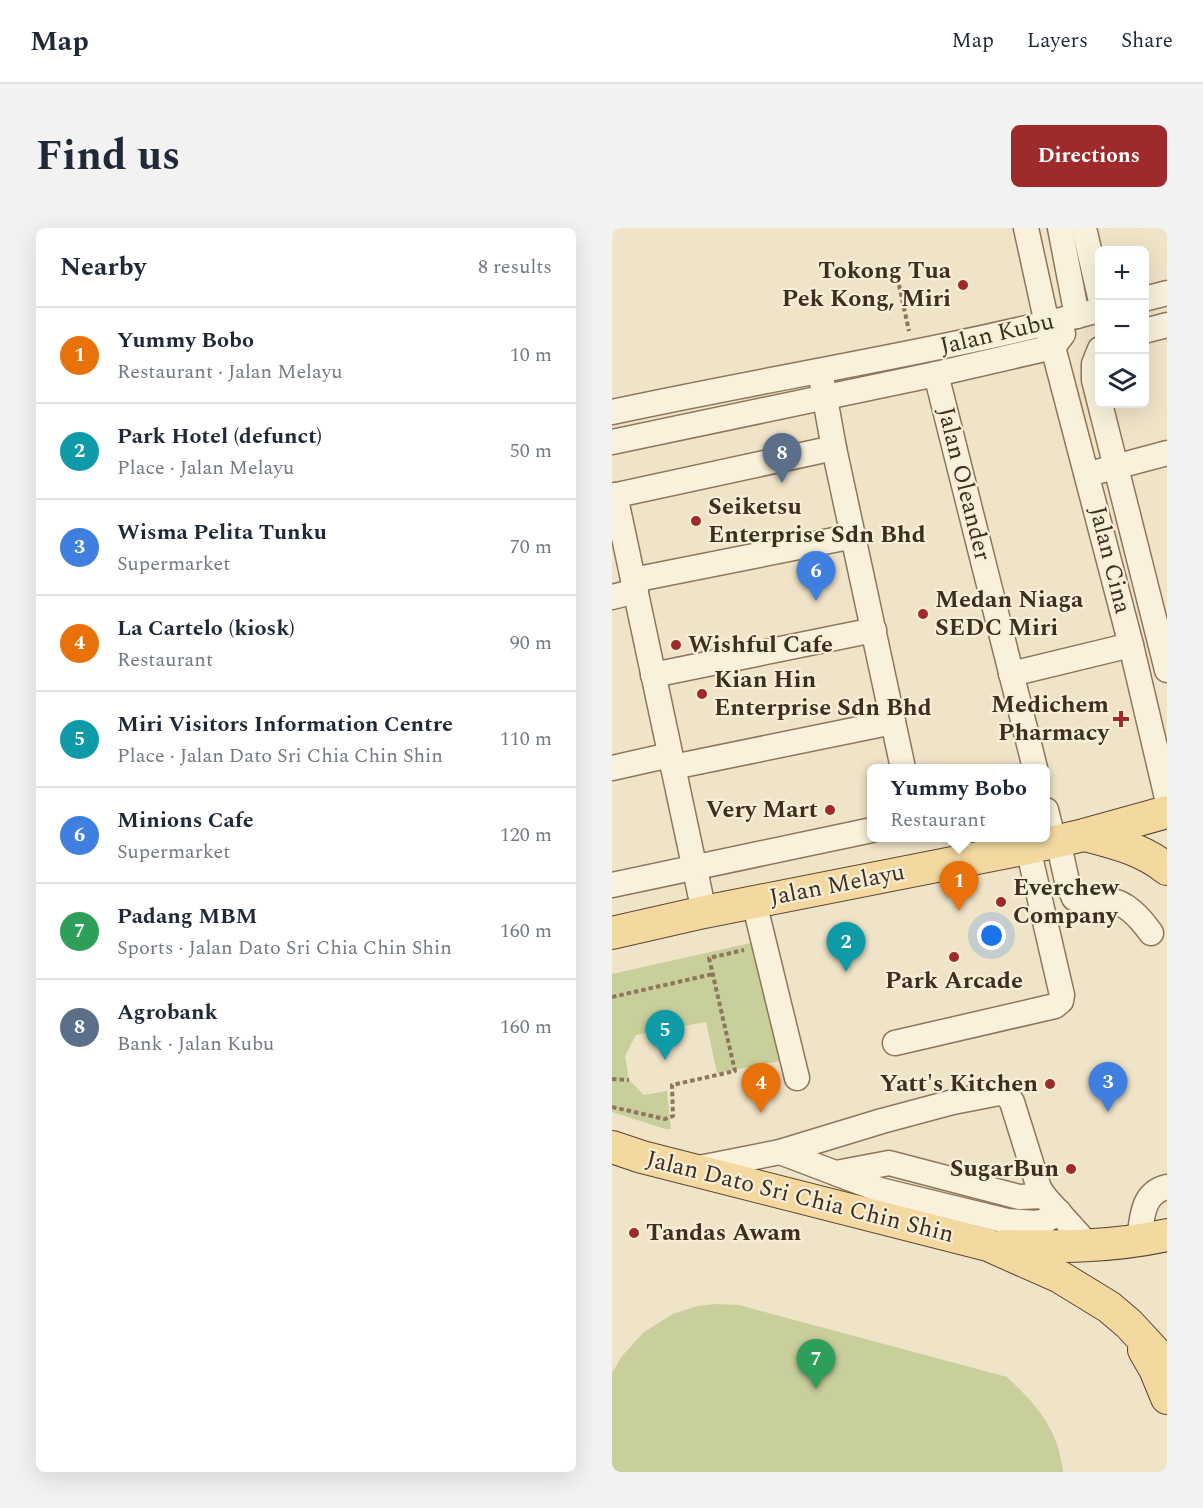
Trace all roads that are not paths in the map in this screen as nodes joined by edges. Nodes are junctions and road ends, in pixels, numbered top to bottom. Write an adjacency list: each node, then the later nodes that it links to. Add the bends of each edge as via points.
1 (1026, 228): 8 (street, Jalan Cina)
2 (1060, 228): 7 (street)
3 (1084, 228): 4 (street)
4 (1095, 275)
5 (1167, 293): 6 (street)
6 (1149, 298)
7 (1088, 313): 8 (street, Jalan Kubu); 11 (street, Jalan Kubu)
8 (1047, 324): 11 (street, Jalan Cina); 13 (street, Jalan Kubu)
9 (1167, 325): 10 (street)
10 (1149, 330)
11 (1053, 347): 14 (street, Jalan Kubu); 21 (street, Jalan Cina)
12 (1098, 354): 20 (street, via 1094,380)
13 (820, 371): 15 (street); 16 (street, Jalan Kubu)
14 (936, 374): 15 (street, Jalan Kubu); 32 (street, Jalan Oleander)
15 (825, 397): 17 (street, Jalan Kubu); 18 (street)
16 (612, 412)
17 (612, 442)
18 (834, 448): 22 (street); 24 (street)
19 (1167, 453): 20 (street)
20 (1114, 467): 21 (street); 25 (street)
21 (1088, 475): 23 (street, Jalan Cina)
22 (614, 495): 26 (street)
23 (1102, 531): 25 (street); 30 (street, Jalan Cina)
24 (854, 536): 26 (street); 28 (street)
25 (1134, 543): 29 (street)
26 (634, 586): 27 (street); 33 (street)
27 (612, 597)
28 (874, 630): 33 (street); 34 (street)
29 (1163, 633): 31 (street)
30 (1131, 645): 32 (street); 39 (street, Jalan Cina)
31 (1167, 670)
32 (1011, 674): 37 (street, Jalan Oleander)
33 (653, 675): 35 (street)
34 (893, 722): 35 (street); 36 (street)
35 (671, 761): 38 (street); 44 (street)
36 (902, 764)
37 (1034, 764)
38 (612, 768)
39 (1167, 798)
40 (1167, 812): 43 (main road, Jalan Melayu)
41 (1050, 822): 43 (street)
42 (867, 831): 44 (street)
43 (1056, 841): 45 (main road, via 1132,848); 47 (main road, Jalan Melayu); 50 (street, via 1074,898 1088,905 1107,900 1127,907); 51 (street, via 1060,1001 1055,1006)
44 (694, 866): 46 (street); 48 (street)
45 (1167, 869)
46 (612, 885)
47 (754, 902): 48 (main road, Jalan Melayu); 52 (street)
48 (704, 912): 49 (main road, Jalan Melayu)
49 (612, 933)
50 (1151, 933)
51 (895, 1043)
52 (797, 1078)
53 (612, 1147): 55 (main road, Jalan Dato Sri Chia Chin Shin)
54 (780, 1152): 56 (street); 58 (street, via 880,1190 1007,1221 1045,1221); 58 (street, via 892,1118 999,1093 1012,1102 1039,1188)
55 (627, 1159): 56 (main road, Jalan Dato Sri Chia Chin Shin)
56 (692, 1169): 60 (main road, Jalan Dato Sri Chia Chin Shin)
57 (1167, 1187): 59 (street, via 1152,1194 1144,1205)
58 (1051, 1204): 61 (street)
59 (1153, 1238): 61 (main road, Jalan Dato Sri Chia Chin Shin)
60 (988, 1245): 61 (main road, Jalan Dato Sri Chia Chin Shin); 62 (main road, Jalan Dato Sri Chia Chin Shin, via 1060,1277)
61 (1089, 1246)
62 (1129, 1324): 63 (main road, Jalan Dato Sri Chia Chin Shin); 64 (main road)
63 (1167, 1365)
64 (1167, 1398)

